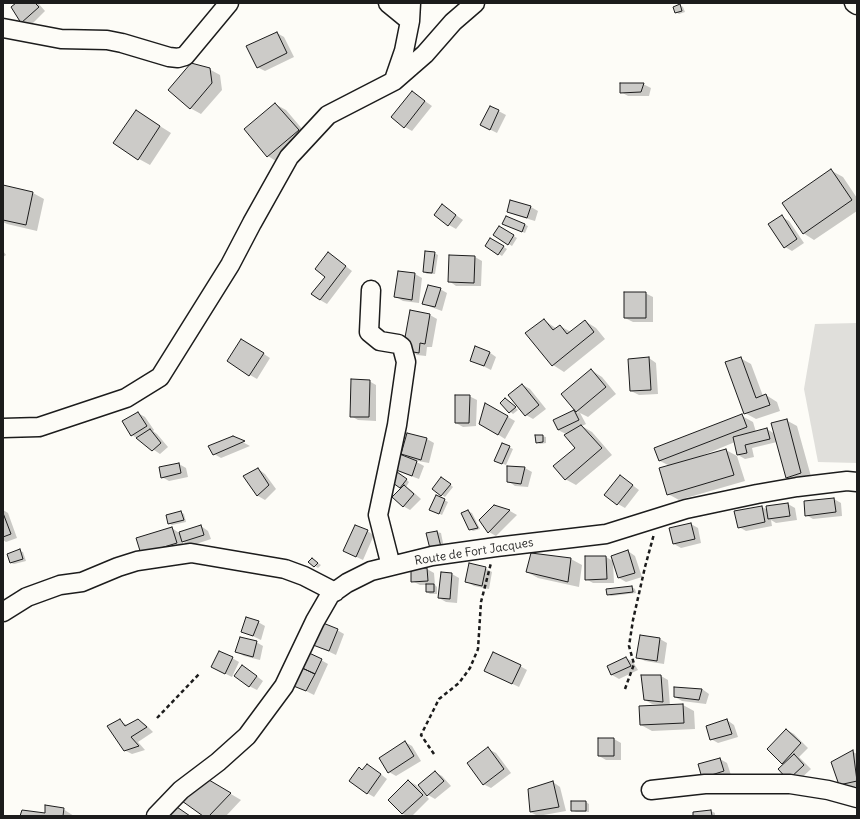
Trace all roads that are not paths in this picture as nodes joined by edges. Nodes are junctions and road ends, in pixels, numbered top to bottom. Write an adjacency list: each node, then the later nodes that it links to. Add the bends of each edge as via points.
1 (229, 3): 8 (street, via 185,56 178,58 107,40 61,38)
2 (388, 3): 7 (street)
3 (410, 3): 7 (street)
4 (475, 3): 9 (street, via 453,22 425,54)
5 (854, 3): 6 (street)
6 (857, 5)
7 (410, 21): 9 (street)
8 (3, 28)
9 (394, 81): 11 (street, via 328,115 289,157 230,265 160,377 126,398 39,427)
10 (371, 290): 13 (street, via 369,332 380,341 402,347 406,362 397,426 378,515)
11 (3, 428)
12 (857, 482): 13 (street, Route de Fort Jacques, via 847,481 757,494 686,509 606,534 432,556)
13 (391, 566): 14 (street, Route de Fort Jacques, via 371,571 346,583)
14 (335, 592): 15 (street, via 285,569 191,553 138,561 82,582 60,585 27,597); 18 (street, Route de Fort Jacques, via 330,595 315,621 284,686 247,736 181,790)
15 (3, 612)
16 (651, 790): 17 (street, via 705,784 790,784)
17 (857, 798)
18 (156, 816)

